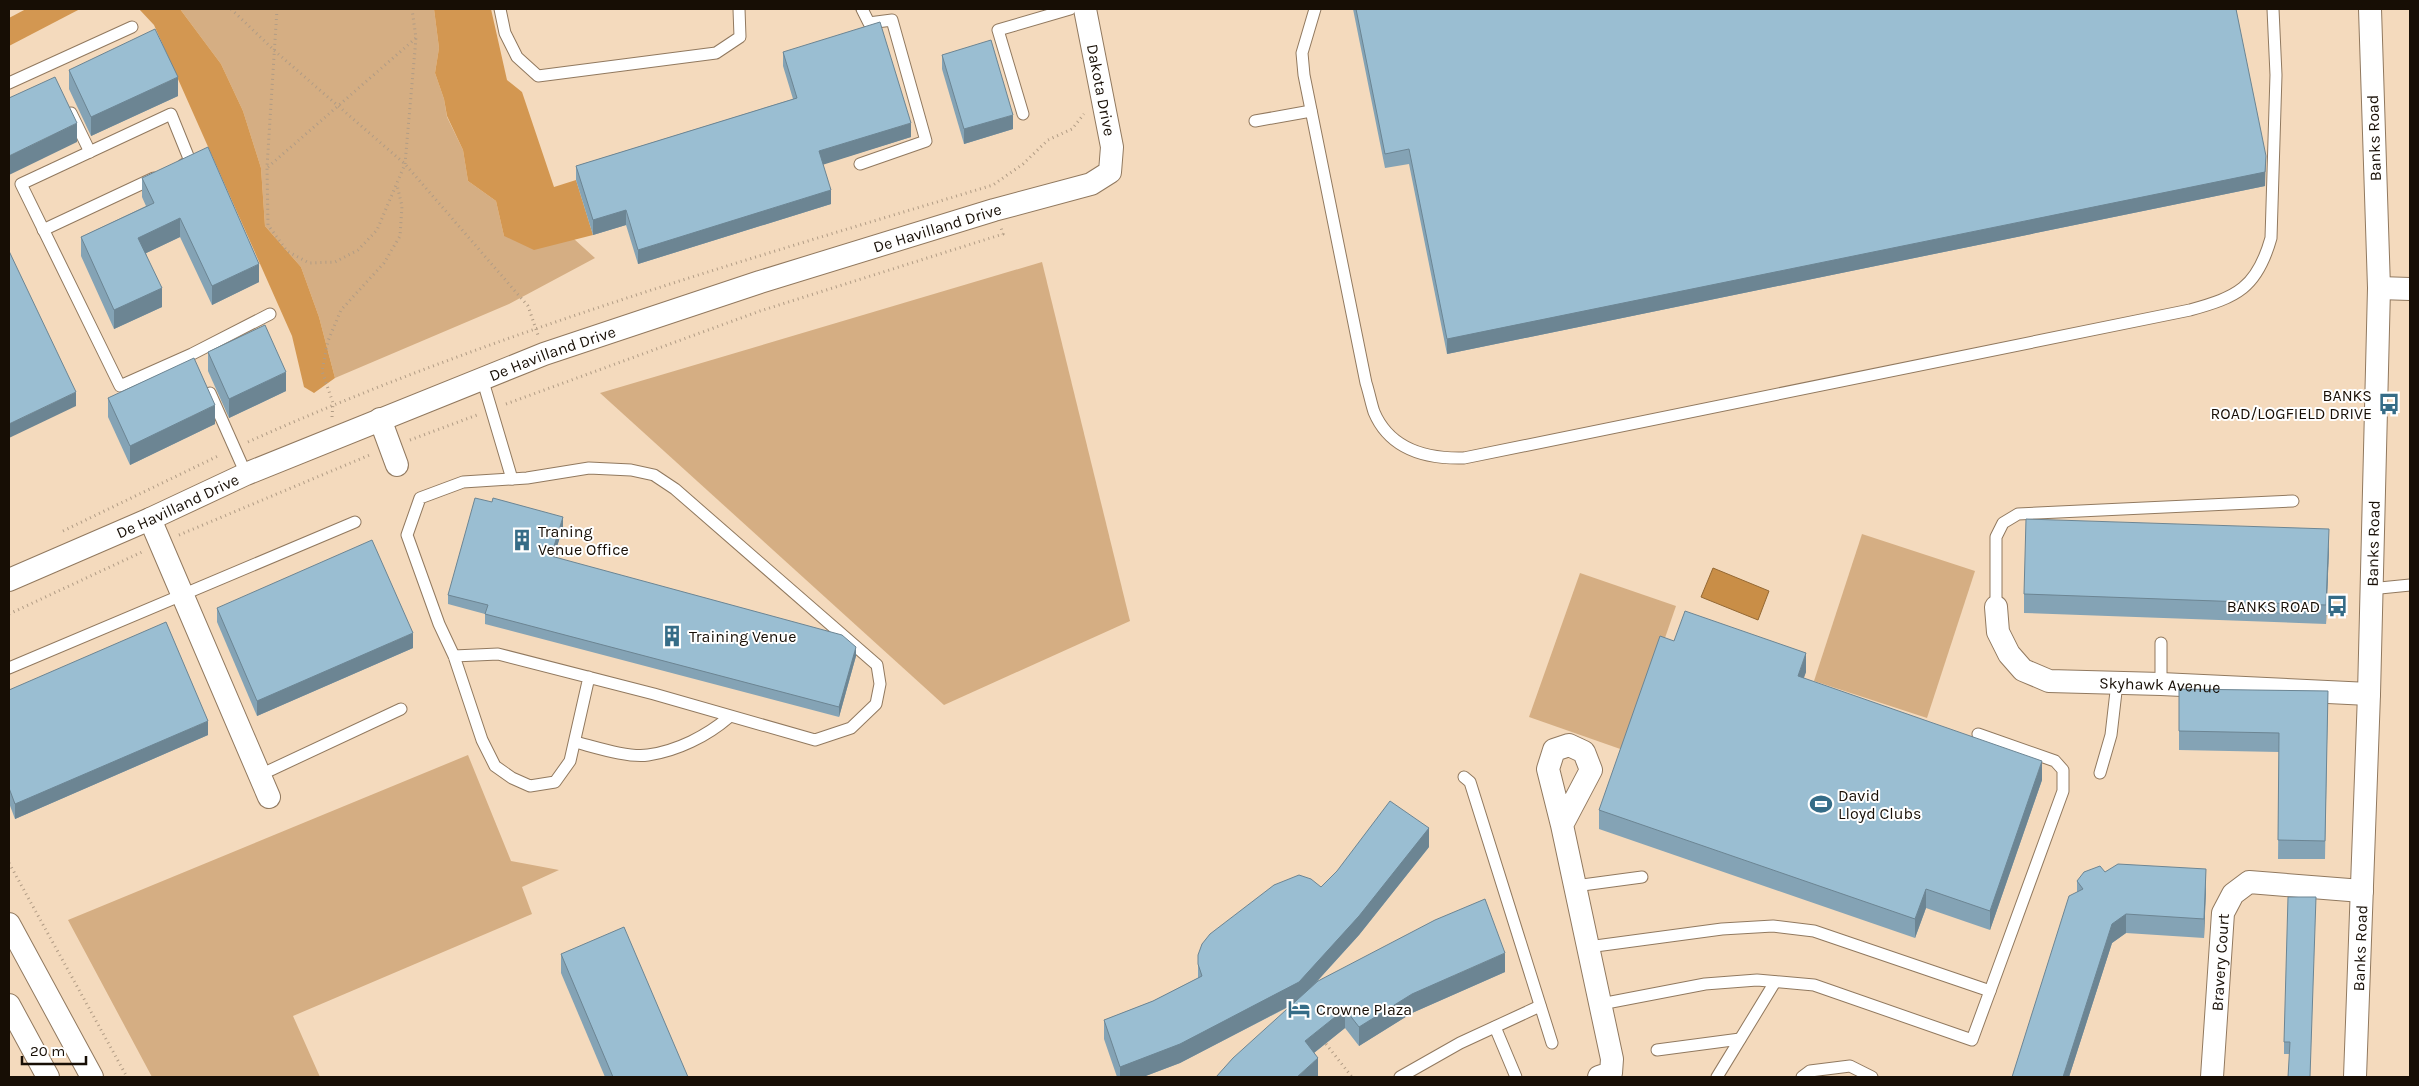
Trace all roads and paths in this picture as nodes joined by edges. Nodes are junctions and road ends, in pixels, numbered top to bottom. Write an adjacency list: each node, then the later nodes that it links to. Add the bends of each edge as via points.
1 (231, 9): 14 (path)
2 (277, 9): 14 (path)
3 (412, 9): 13 (path)
4 (500, 9): 5 (lane, via 517,57 538,76 716,53 740,37)
5 (739, 9)
6 (862, 9): 24 (lane, via 869,23 892,20 926,141)
7 (1070, 9): 20 (lane, via 998,30)
8 (1085, 9): 26 (street, Dakota Drive, via 1112,147)
9 (1315, 9): 18 (lane, via 1302,53)
10 (2273, 9): 18 (lane, via 2276,75 2271,238 2265,261 2239,292 2190,310 1464,458 1423,455 1404,448 1388,433 1375,413 1366,383)
11 (2370, 9): 30 (street, Banks Road)
12 (132, 27): 15 (lane, via 51,70)
13 (416, 38): 17 (path); 23 (path)
14 (276, 52): 17 (path); 25 (path)
15 (9, 83)
16 (65, 100): 22 (lane)
17 (338, 105): 23 (path); 25 (path)
18 (1311, 111): 21 (lane)
19 (1085, 113): 28 (path, via 1072,129 1048,140 1023,164)
20 (1023, 114)
21 (1255, 121)
22 (90, 152): 29 (lane, via 21,184); 29 (lane, via 171,114 190,161)
23 (406, 164): 27 (path); 33 (path, via 528,306)
24 (860, 164)
25 (267, 168): 27 (path, via 268,225 287,251 310,263 335,262 358,250 376,230)
26 (1110, 172): 33 (street, De Havilland Drive, via 1091,184 994,210 760,282)
27 (397, 184): 37 (path, via 402,206 400,236 384,263 341,310 328,341 322,371 333,403)
28 (993, 185)
29 (43, 230): 32 (lane, via 120,386 194,358)
30 (2378, 288): 31 (street); 46 (street, Banks Road)
31 (2410, 289)
32 (270, 314)
33 (544, 354): 34 (street, De Havilland Drive)
34 (482, 378): 36 (street, De Havilland Drive); 40 (lane)
35 (203, 380): 39 (lane)
36 (380, 419): 37 (street, De Havilland Drive); 38 (street)
37 (332, 438): 39 (street, De Havilland Drive)
38 (397, 465)
39 (246, 474): 42 (street, De Havilland Drive)
40 (512, 479): 50 (lane, via 463,482 420,498 407,534); 57 (lane, via 589,468 631,470 654,475 675,489 877,665 880,684 876,704 851,728 815,740)
41 (2293, 501): 48 (lane, via 2018,514 2003,523 1996,537)
42 (150, 519): 44 (street, De Havilland Drive); 47 (street)
43 (354, 522): 47 (lane)
44 (9, 580)
45 (2410, 585): 46 (lane)
46 (2370, 589): 55 (street, Banks Road)
47 (182, 593): 51 (lane); 61 (street)
48 (1996, 607): 53 (street, Skyhawk Avenue, via 1998,632 2009,654 2023,670 2048,681)
49 (2161, 643): 54 (lane)
50 (454, 656): 52 (lane, via 498,654); 59 (lane, via 482,740 495,766 530,786 555,782 570,761)
51 (9, 668)
52 (589, 677): 57 (lane); 59 (lane)
53 (2117, 683): 54 (street, Skyhawk Avenue); 60 (lane, via 2111,735)
54 (2161, 684): 55 (street, Skyhawk Avenue)
55 (2369, 694): 68 (street, Banks Road)
56 (401, 709): 61 (lane)
57 (729, 717): 59 (lane, via 712,731 647,756)
58 (1978, 734): 72 (lane, via 2054,761 2063,770 2062,791)
59 (575, 742)
60 (2100, 773)
61 (260, 775): 63 (street)
62 (1464, 777): 75 (lane, via 1470,782)
63 (269, 797)
64 (1562, 825): 67 (street)
65 (9, 863): 84 (path)
66 (1642, 877): 67 (lane)
67 (1575, 886): 70 (street)
68 (2362, 891): 91 (street, Bravery Court, via 2249,882 2233,894 2223,913); 92 (street, Banks Road)
69 (9, 924): 83 (street)
70 (1588, 947): 72 (lane, via 1722,929 1773,926 1814,931); 73 (street)
71 (1775, 982): 72 (lane, via 1814,986 1972,1040); 73 (lane, via 1757,980 1705,984); 77 (lane)
72 (1990, 991)
73 (1601, 1004): 81 (street, via 1612,1059)
74 (9, 1005): 82 (street)
75 (1540, 1006): 76 (lane); 78 (lane)
76 (1495, 1027): 86 (lane); 87 (lane)
77 (1740, 1039): 80 (lane); 88 (lane)
78 (1552, 1043)
79 (1326, 1044): 85 (path)
80 (1658, 1050)
81 (1608, 1076)
82 (48, 1077)
83 (92, 1077)
84 (127, 1077)
85 (1352, 1077)
86 (1400, 1077)
87 (1516, 1077)
88 (1717, 1077)
89 (1802, 1077): 90 (lane, via 1810,1070 1850,1066)
90 (1872, 1077)
91 (2212, 1077)
92 (2355, 1077)

